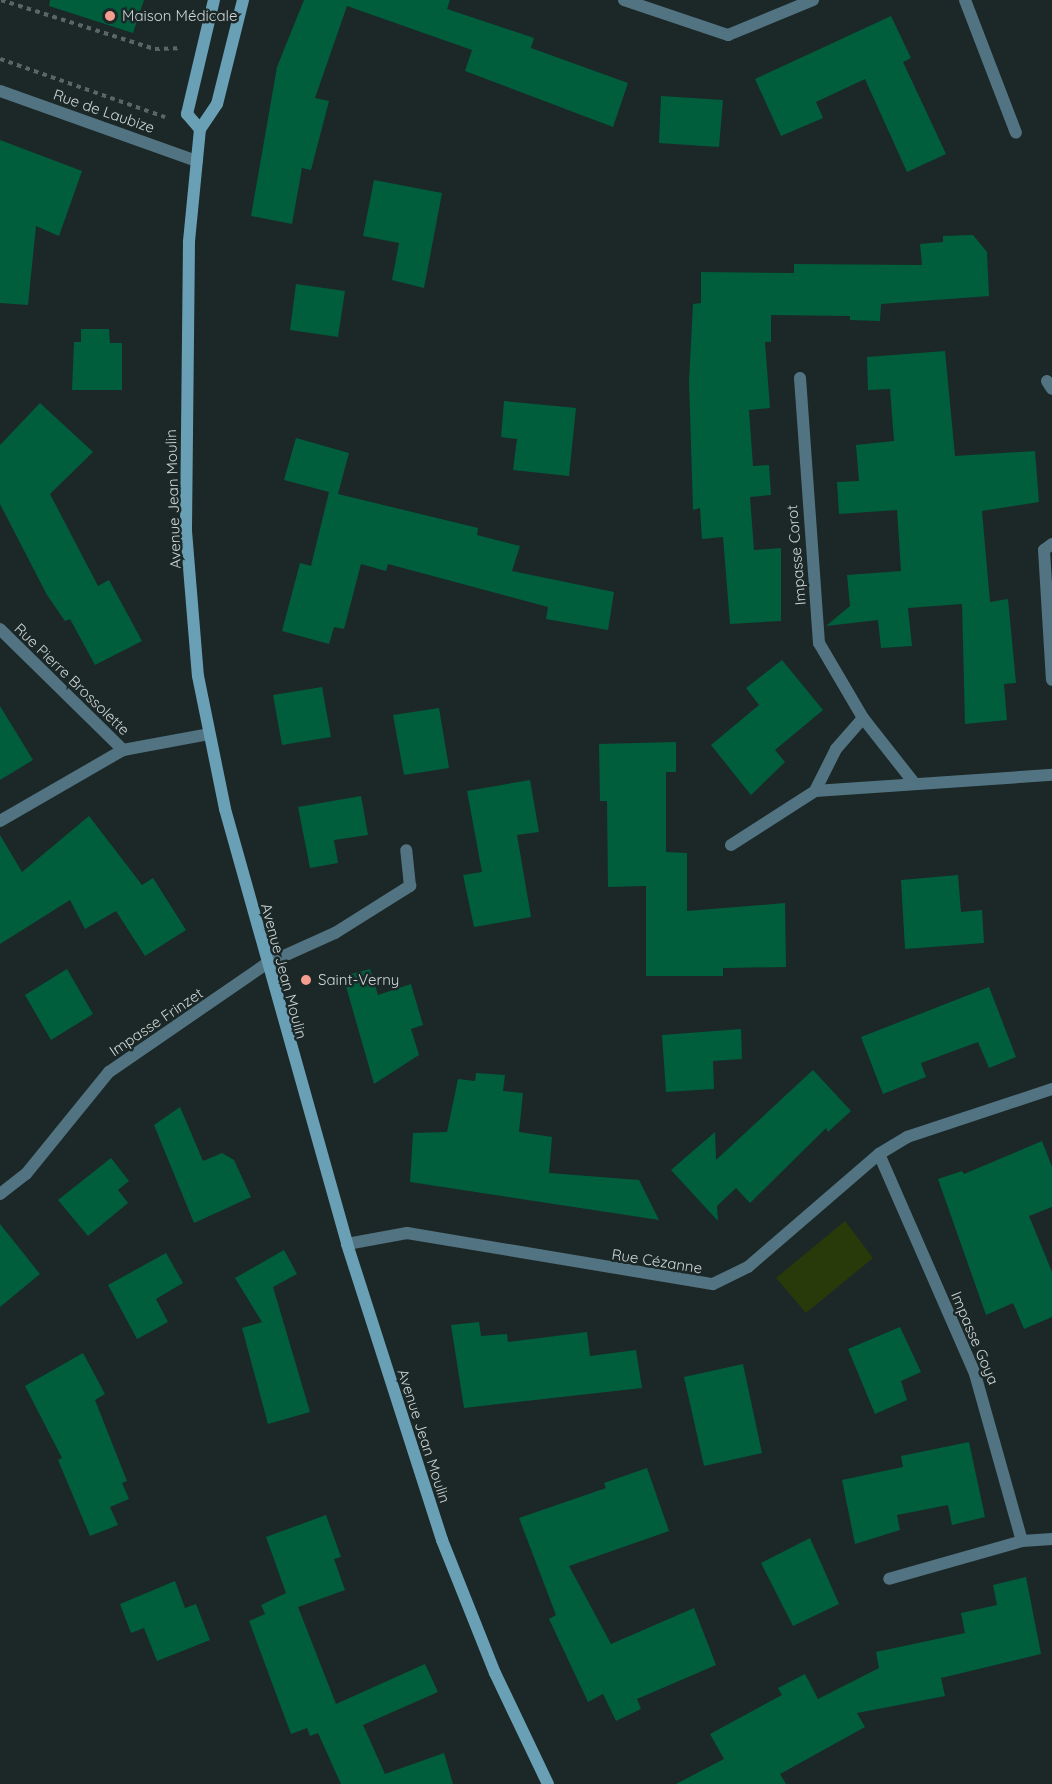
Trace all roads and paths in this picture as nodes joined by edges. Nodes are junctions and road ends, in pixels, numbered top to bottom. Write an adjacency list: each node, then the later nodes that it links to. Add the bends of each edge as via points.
1 (4, 0): 7 (path, via 155,49)
2 (214, 0): 7 (main road, Avenue Jean Moulin)
3 (243, 0): 10 (main road, Avenue Jean Moulin, via 217,104)
4 (624, 0): 5 (street, via 728,35)
5 (813, 0)
6 (965, 0): 11 (street)
7 (201, 46): 10 (main road, Avenue Jean Moulin, via 187,114)
8 (0, 59): 10 (path)
9 (0, 91): 12 (street, Rue de Laubize)
10 (200, 129): 12 (main road, Avenue Jean Moulin)
11 (1016, 133)
12 (197, 161): 18 (main road, Avenue Jean Moulin, via 189,242 186,531 198,676)
13 (800, 378): 17 (street, Impasse Corot, via 819,643)
14 (1052, 544): 16 (street, via 1044,550)
15 (0, 629): 19 (street, Rue Pierre Brossolette)
16 (1052, 680)
17 (863, 718): 21 (street, Impasse Corot); 22 (street, via 836,749)
18 (209, 734): 19 (street); 26 (main road, Avenue Jean Moulin)
19 (123, 750): 23 (street)
20 (1052, 775): 21 (street)
21 (915, 784): 22 (street)
22 (814, 791): 24 (street)
23 (0, 821)
24 (731, 845)
25 (406, 850): 26 (street, Impasse Frinzet, via 410,886 335,933)
26 (266, 964): 29 (street, Impasse Frinzet, via 109,1072 26,1174); 30 (main road, Avenue Jean Moulin)
27 (1052, 1089): 28 (street, Rue Cézanne, via 907,1137)
28 (879, 1154): 30 (street, Rue Cézanne, via 748,1267 713,1284 408,1233); 32 (street, Impasse Goya, via 975,1374)
29 (0, 1194)
30 (347, 1244): 34 (main road, Avenue Jean Moulin, via 442,1540 495,1673)
31 (1052, 1539): 32 (street)
32 (1022, 1541): 33 (street)
33 (889, 1579)
34 (548, 1784)

